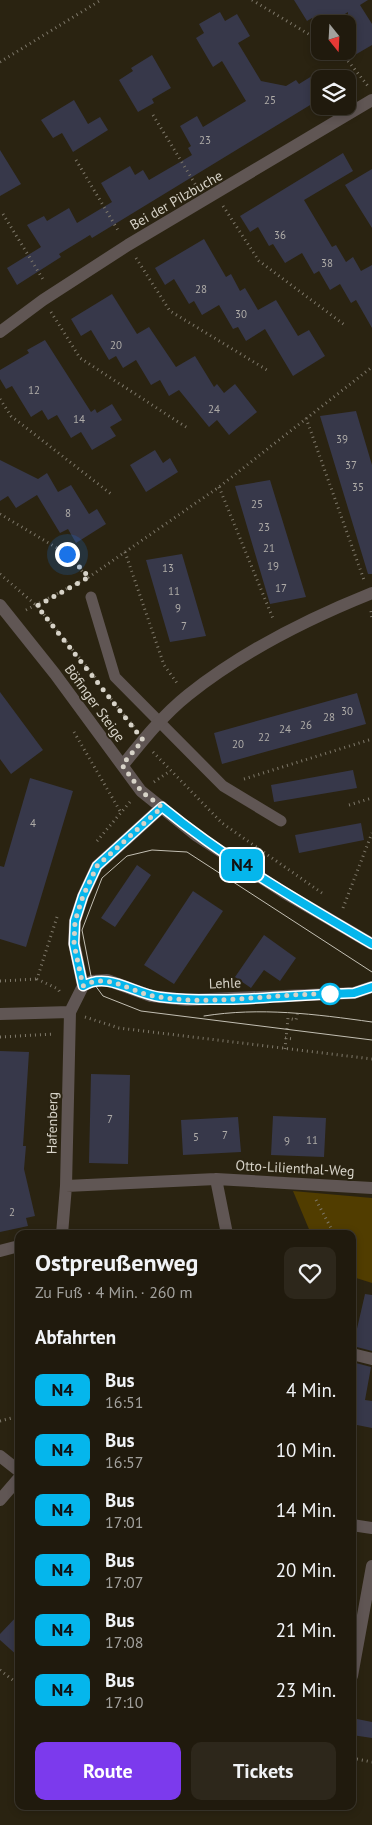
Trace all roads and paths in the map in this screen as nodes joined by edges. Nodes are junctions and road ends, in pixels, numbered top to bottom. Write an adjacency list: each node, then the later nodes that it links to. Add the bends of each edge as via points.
1 (101, 0): 5 (path)
2 (252, 0): 3 (path)
3 (311, 36)
4 (347, 60): 6 (path)
5 (0, 62)
6 (372, 91)
7 (372, 100): 10 (street, Bei der Pilzbuche)
8 (154, 115): 10 (path)
9 (76, 160): 12 (path)
10 (210, 198): 12 (street, Bei der Pilzbuche); 14 (path, via 258,261)
11 (3, 214): 13 (path)
12 (128, 245): 13 (street, Bei der Pilzbuche); 17 (path, via 170,311)
13 (47, 297): 15 (street, Bei der Pilzbuche); 20 (path, via 80,358)
14 (346, 326)
15 (0, 332)
16 (372, 367): 19 (path)
17 (268, 370)
18 (0, 398): 22 (path, via 11,416)
19 (306, 418): 21 (path); 27 (path)
20 (189, 429)
21 (219, 487): 24 (path); 33 (path)
22 (111, 494)
23 (0, 514): 26 (path, via 67,554)
24 (125, 552): 26 (path); 36 (path, via 164,665)
25 (0, 574): 30 (path)
26 (89, 577): 30 (path)
27 (370, 593): 32 (path); 33 (street)
28 (91, 597): 37 (lane, via 115,677)
29 (0, 605): 31 (street, Böfinger Steige)
30 (37, 606): 31 (path); 34 (path)
31 (11, 616): 41 (street, Böfinger Steige)
32 (372, 619)
33 (280, 635): 36 (street)
34 (102, 686)
35 (107, 693): 40 (path)
36 (187, 696): 37 (street)
37 (160, 721): 40 (street); 42 (lane)
38 (69, 724): 46 (path)
39 (372, 739): 42 (path)
40 (143, 740): 41 (street); 49 (path, via 222,823)
41 (122, 765): 45 (street, Böfinger Steige, via 142,792)
42 (223, 786): 47 (lane)
43 (372, 798): 44 (path)
44 (349, 805)
45 (162, 807): 53 (street, Böfinger Steige, via 198,836 283,892); 56 (street, via 97,866 83,896 75,921 74,944)
46 (120, 811)
47 (281, 821)
48 (372, 833): 51 (path)
49 (327, 897)
50 (335, 902): 51 (path)
51 (343, 908): 52 (path)
52 (350, 912)
53 (372, 944)
54 (37, 979): 55 (path)
55 (0, 980)
56 (83, 986): 58 (street, Lehle, via 92,981 107,980 151,996 187,1000); 59 (street)
57 (372, 987): 58 (street, Lehle, via 354,993)
58 (299, 995): 63 (path, via 296,1020 288,1018)
59 (70, 1012): 60 (street); 61 (street, Hafenberg); 65 (path, via 119,1028)
60 (0, 1014)
61 (69, 1033): 62 (path); 69 (street, Hafenberg)
62 (0, 1037)
63 (285, 1038): 64 (path); 65 (path)
64 (294, 1039)
65 (285, 1049): 66 (path)
66 (372, 1059)
67 (216, 1179): 68 (street, Otto-Lilienthal-Weg); 69 (street, Otto-Lilienthal-Weg); 73 (street, Otto-Lilienthal-Weg)
68 (310, 1183): 70 (street, Otto-Lilienthal-Weg); 71 (path)
69 (66, 1186): 72 (street, Hafenberg)
70 (372, 1188)
71 (332, 1228)
72 (62, 1230)
73 (227, 1230)
74 (15, 1247): 75 (street)
75 (0, 1251)
76 (356, 1355): 77 (street)
77 (372, 1359)
78 (15, 1417): 79 (path)
79 (0, 1421)
80 (0, 1456): 81 (street)
81 (15, 1468)
82 (15, 1483): 83 (street)
83 (0, 1500)
84 (356, 1526): 85 (street)
85 (372, 1528)
86 (372, 1566): 87 (street)
87 (356, 1654)
88 (0, 1670): 89 (path)
89 (15, 1682)
90 (356, 1759): 91 (path)
91 (372, 1762)

